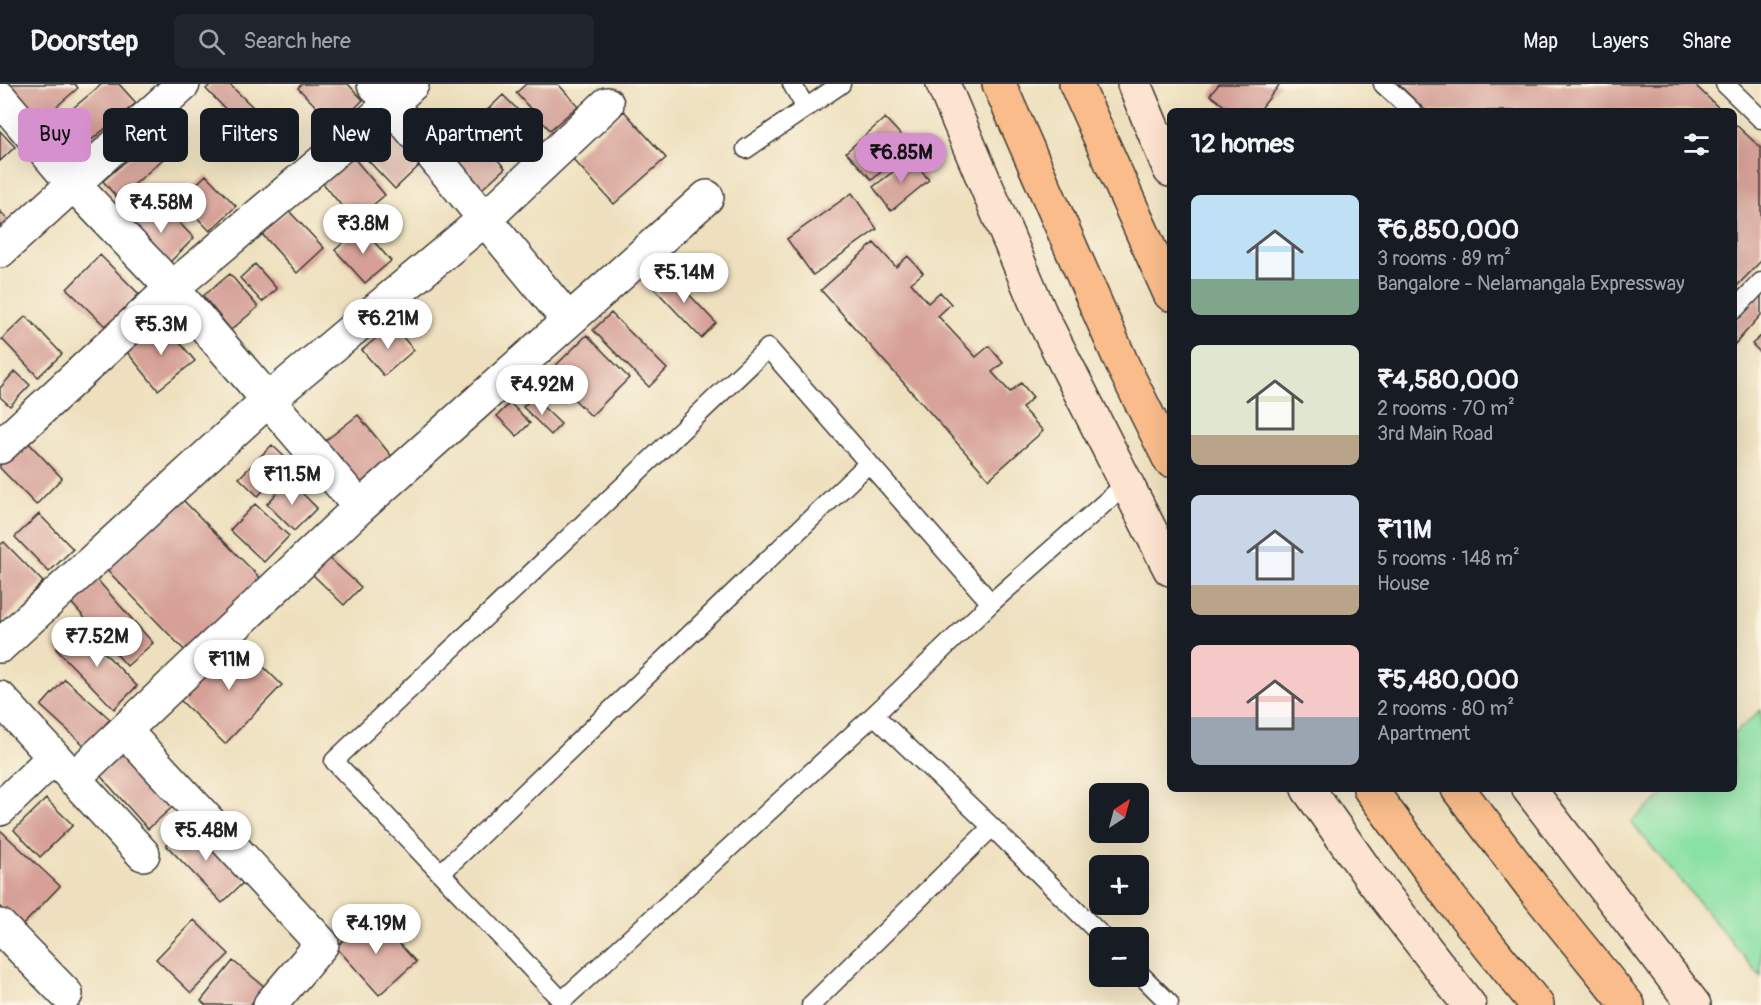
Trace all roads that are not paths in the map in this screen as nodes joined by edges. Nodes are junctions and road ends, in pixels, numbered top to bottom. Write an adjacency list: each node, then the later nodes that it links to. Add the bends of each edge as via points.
1 (792, 84): 13 (lane)
2 (841, 84): 13 (lane)
3 (943, 84): 31 (street, via 1041,315)
4 (999, 84): 29 (highway, via 1123,366)
5 (1076, 84): 23 (highway)
6 (1134, 84): 17 (street)
7 (1383, 84): 14 (lane)
8 (1725, 84): 15 (lane)
9 (180, 85): 18 (street)
10 (393, 91): 20 (street); 24 (street)
11 (0, 98): 18 (street)
12 (607, 104): 20 (street)
13 (806, 108): 16 (lane)
14 (1409, 108)
15 (1761, 119)
16 (746, 149)
17 (1167, 163)
18 (74, 185): 21 (street); 24 (street)
19 (707, 197): 26 (street)
20 (486, 218): 26 (street); 27 (street)
21 (0, 252)
22 (1761, 282): 25 (lane)
23 (1167, 287)
24 (172, 288): 27 (street); 28 (street)
25 (1737, 307)
26 (568, 320): 32 (street)
27 (267, 401): 32 (street); 35 (street)
28 (0, 447)
29 (1167, 454)
30 (869, 463): 34 (lane); 47 (lane); 47 (lane, via 768,348 334,761)
31 (1126, 484): 33 (street); 34 (lane)
32 (360, 507): 38 (street)
33 (1167, 563)
34 (991, 603): 37 (lane)
35 (0, 646)
36 (0, 698): 39 (street)
37 (874, 715): 45 (lane); 52 (lane)
38 (125, 731): 39 (street); 54 (street, via 322,944)
39 (63, 768): 44 (street); 46 (street)
40 (1310, 792): 56 (street)
41 (1372, 792): 57 (highway, via 1451,899)
42 (1460, 792): 58 (highway)
43 (1531, 792): 59 (street)
44 (0, 809)
45 (992, 827): 49 (lane); 55 (lane)
46 (143, 854)
47 (441, 873): 52 (lane)
48 (0, 926): 51 (street)
49 (1093, 927)
50 (1149, 983): 53 (lane)
51 (66, 994)
52 (564, 1003)
53 (1169, 1003)
54 (270, 1005)
55 (811, 1005)
56 (1469, 1005)
57 (1537, 1005)
58 (1628, 1005)
59 (1695, 1005)

